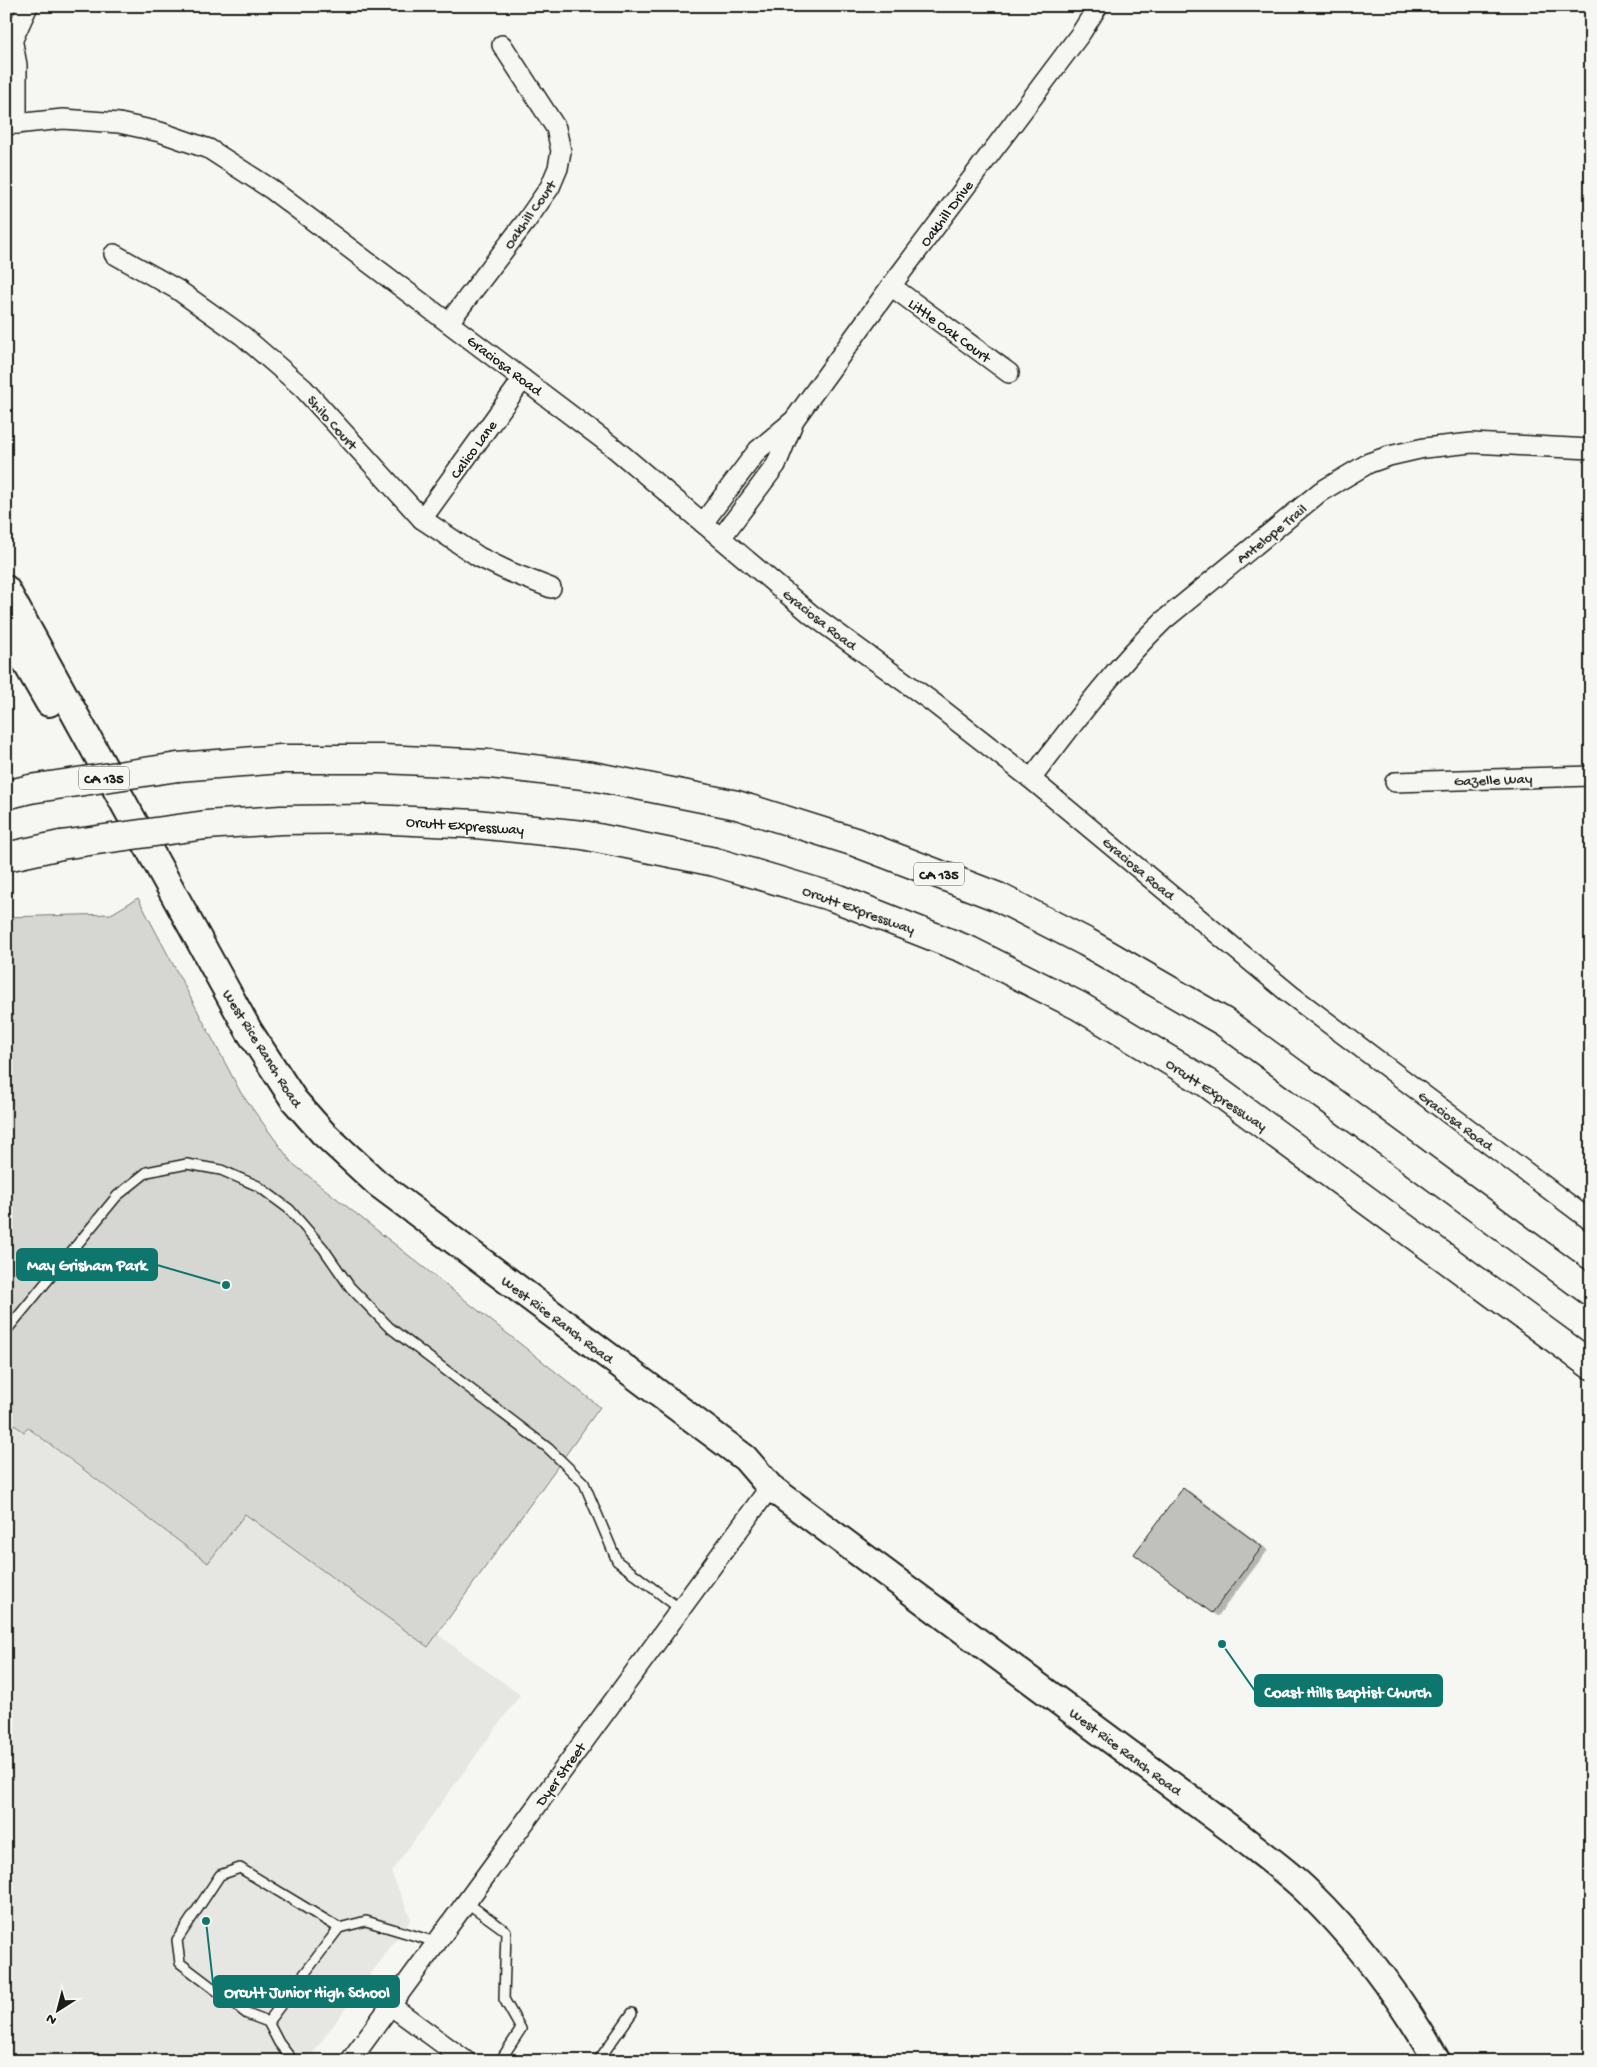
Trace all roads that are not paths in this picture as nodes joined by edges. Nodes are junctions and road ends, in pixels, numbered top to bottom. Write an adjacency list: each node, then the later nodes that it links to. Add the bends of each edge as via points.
1 (28, 6): 4 (street)
2 (1098, 6): 7 (street, Oakhill Drive)
3 (502, 45): 8 (street, Oakhill Court, via 556,128 561,150 558,168 550,187 527,220)
4 (9, 46): 5 (street, via 17,65)
5 (11, 125): 8 (street, Graciosa Road, via 63,119 119,123 160,132 209,150 272,189)
6 (114, 254): 13 (street, Shilo Court, via 178,290 243,336 303,388)
7 (891, 286): 9 (street, Little Oak Court); 11 (street, Oakhill Drive)
8 (448, 322): 10 (street, Graciosa Road)
9 (1009, 374)
10 (523, 379): 13 (street, Calico Lane); 14 (street, Graciosa Road, via 613,447)
11 (794, 420): 14 (street, Oakhill Drive, via 758,450); 15 (street, Oakhill Drive, via 776,465)
12 (1591, 449): 20 (street, Antelope Trail, via 1472,443 1424,448 1369,463 1320,492 1164,620 1098,692)
13 (422, 519): 16 (street, Shilo Court, via 479,557)
14 (703, 523): 15 (street, Graciosa Road)
15 (721, 538): 20 (street, Graciosa Road, via 812,615 932,701)
16 (551, 588)
17 (6, 589): 28 (main road, West Rice Ranch Road, via 249,1031 294,1100 323,1133 377,1184 745,1458)
18 (6, 628): 28 (main road, West Rice Ranch Road, via 239,1042 280,1107 311,1144 366,1195 560,1341 736,1472)
19 (1591, 776): 21 (street, Gazelle Way)
20 (1031, 778): 24 (street, Graciosa Road, via 1291,995)
21 (1395, 782)
22 (18, 792): 25 (highway, CA 135, bridge, via 178,767 281,759 382,759 509,766 592,776 737,805 855,842 998,897 1086,942 1224,1022)
23 (6, 857): 27 (highway, Orcutt Expressway, bridge, via 60,845 206,825 371,819 476,824 582,834 715,862 833,897 978,955 1079,1006 1207,1083)
24 (1591, 1221)
25 (1591, 1292)
26 (6, 1331): 29 (lane, via 117,1196 147,1172 187,1164 221,1170 258,1186 289,1210 324,1248 350,1286 389,1327 548,1448 584,1483 617,1561)
27 (1591, 1365)
28 (770, 1487): 29 (street, Dyer Street); 41 (main road, West Rice Ranch Road, via 1235,1832 1307,1891 1365,1953)
29 (680, 1609): 30 (street, Dyer Street)
30 (466, 1902): 32 (street, Dyer Street); 39 (lane, via 506,1931 504,2000 521,2029)
31 (339, 1928): 32 (lane, via 366,1921); 35 (lane); 35 (lane, via 240,1868 220,1875 177,1940 180,1963 247,2014)
32 (436, 1942): 33 (street, Dyer Street)
33 (390, 2005): 37 (street, Dyer Street); 38 (street)
34 (632, 2013): 40 (lane)
35 (268, 2022): 36 (lane)
36 (293, 2061)
37 (350, 2061)
38 (466, 2061)
39 (500, 2061)
40 (598, 2061)
41 (1437, 2061)

